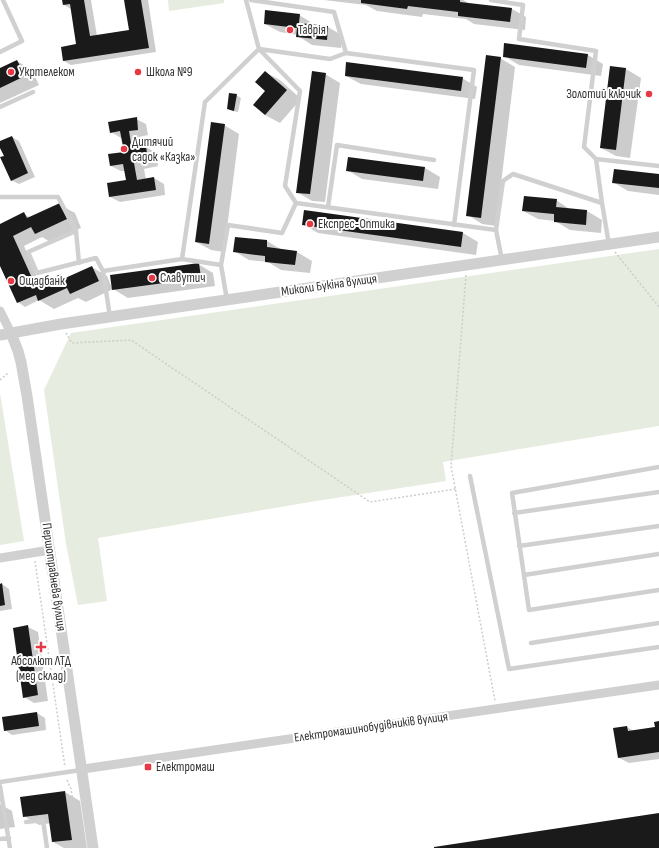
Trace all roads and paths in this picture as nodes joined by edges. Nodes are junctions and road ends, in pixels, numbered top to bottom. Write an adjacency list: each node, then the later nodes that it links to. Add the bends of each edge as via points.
1 (3, 0): 6 (lane, via 22,41)
2 (246, 0): 5 (lane)
3 (251, 0): 7 (lane, via 334,12)
4 (491, 0): 10 (lane, via 523,5 519,39 596,51 584,147)
5 (259, 49): 7 (lane, via 330,59); 14 (lane, via 300,91 285,186); 22 (lane, via 205,102)
6 (0, 52)
7 (346, 53): 17 (lane, via 474,70)
8 (33, 92): 9 (lane)
9 (0, 107)
10 (596, 159): 12 (lane); 15 (lane)
11 (434, 160): 16 (lane, via 337,145)
12 (659, 166)
13 (0, 197): 19 (lane, via 58,197)
14 (296, 203): 16 (lane); 25 (lane, via 282,233 228,225)
15 (602, 203): 18 (lane, via 513,174 503,181); 21 (lane)
16 (328, 207): 17 (lane)
17 (454, 225): 18 (lane)
18 (496, 230): 23 (lane)
19 (76, 231): 24 (lane); 24 (lane, via 28,252 37,273)
20 (659, 237): 21 (street, Миколи Букіна вулиця)
21 (609, 245): 23 (street, Миколи Букіна вулиця); 28 (path)
22 (182, 259): 25 (lane); 26 (lane)
23 (502, 260): 27 (street, Миколи Букіна вулиця)
24 (79, 263): 26 (lane, via 96,258)
25 (221, 264): 27 (lane)
26 (103, 271): 30 (lane)
27 (227, 300): 30 (street, Миколи Букіна вулиця)
28 (659, 307)
29 (0, 311): 32 (street, Першотравнева вулиця)
30 (110, 317): 31 (street, Миколи Букіна вулиця)
31 (61, 324): 32 (street, Миколи Букіна вулиця); 37 (path, via 72,344 131,340 370,502)
32 (5, 334): 42 (street, Першотравнева вулиця, via 18,351 21,362)
33 (8, 373): 34 (path)
34 (0, 380)
35 (659, 467): 39 (lane, via 512,493)
36 (470, 476): 50 (lane, via 509,670)
37 (456, 489)
38 (659, 492): 39 (lane)
39 (514, 512): 41 (lane)
40 (659, 526): 41 (lane)
41 (519, 546): 46 (lane)
42 (50, 550): 44 (street); 53 (street, Першотравнева вулиця)
43 (659, 554): 46 (lane)
44 (0, 558)
45 (35, 560): 52 (path)
46 (524, 574): 47 (lane, via 529,610)
47 (659, 590)
48 (659, 623): 49 (lane)
49 (531, 643)
50 (659, 647)
51 (659, 685): 53 (street, Електромашинобудівників вулиця)
52 (65, 766)
53 (82, 769): 55 (lane); 63 (street, Першотравнева вулиця)
54 (67, 780): 60 (path, via 71,789)
55 (0, 782)
56 (0, 786): 58 (lane)
57 (26, 822): 62 (lane, via 43,820)
58 (9, 838): 59 (lane); 61 (lane)
59 (0, 839)
60 (80, 846)
61 (10, 848)
62 (47, 848)
63 (92, 848)

